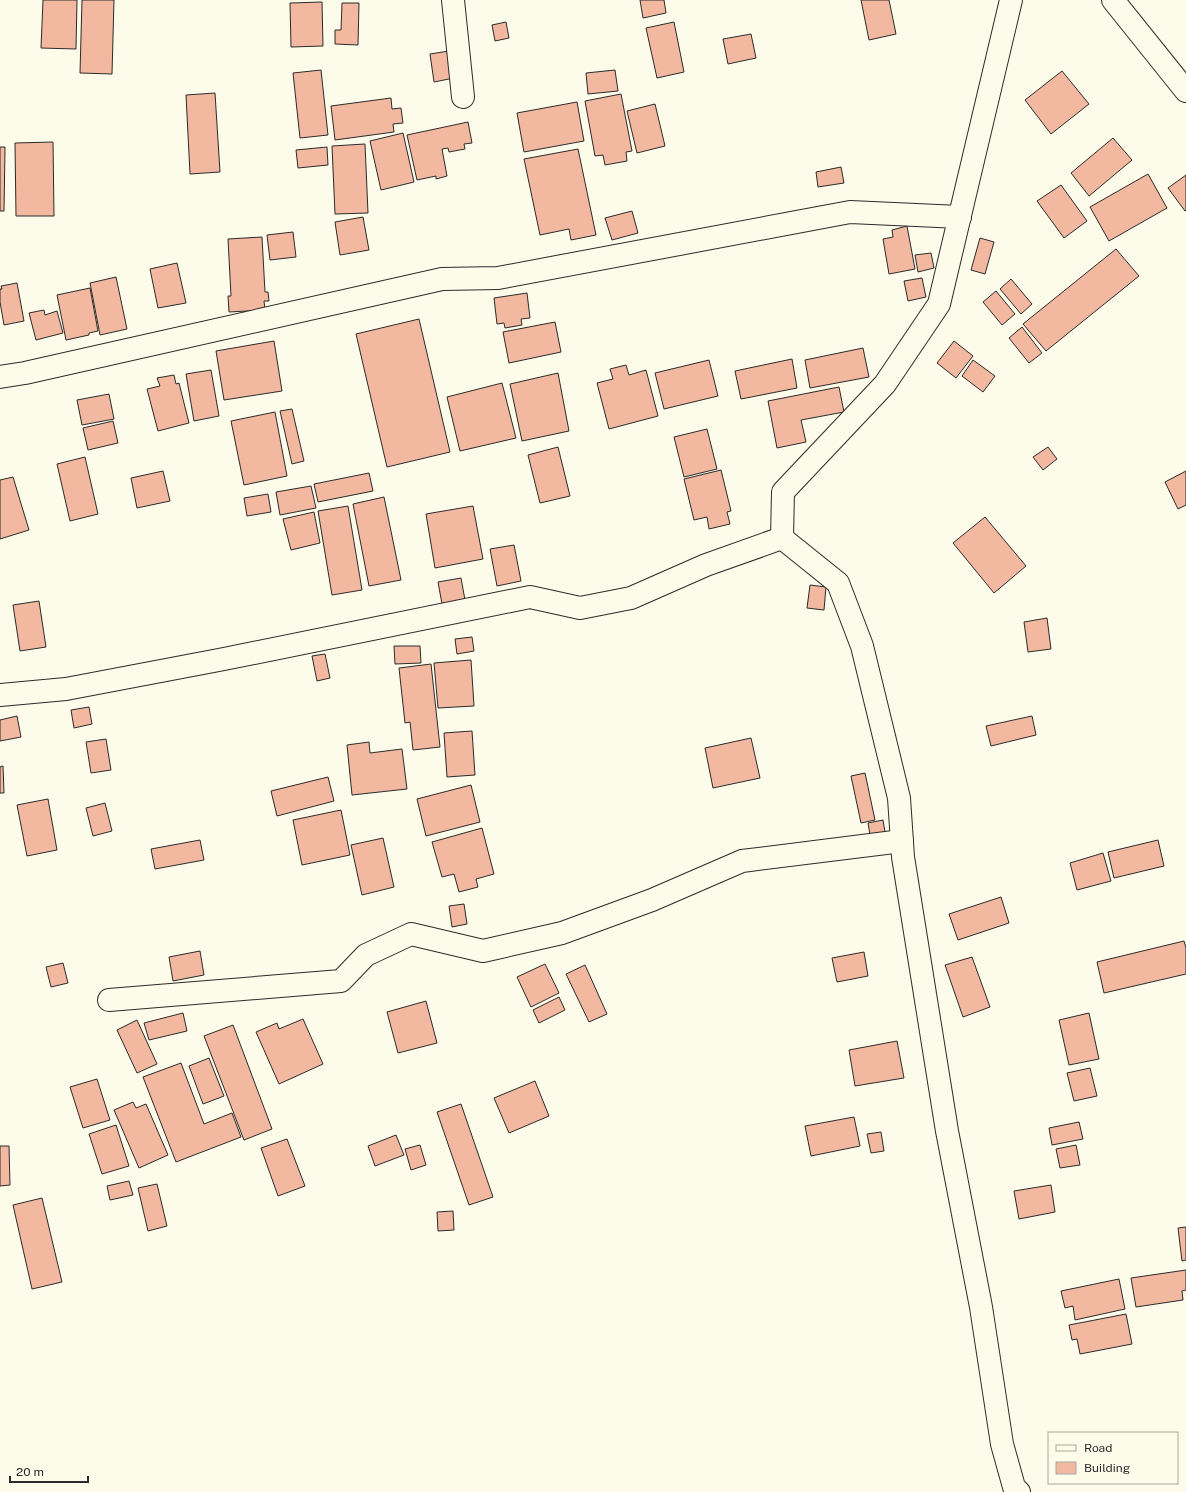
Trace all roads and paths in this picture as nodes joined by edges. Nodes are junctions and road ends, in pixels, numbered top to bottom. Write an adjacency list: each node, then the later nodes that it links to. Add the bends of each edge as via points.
1 (453, 0): 5 (street)
2 (1011, 0): 6 (street)
3 (1114, 0): 4 (street)
4 (1186, 91)
5 (463, 97)
6 (960, 217): 7 (street, via 850,212 498,278 442,279 25,373); 8 (street, via 939,304 885,384 783,492)
7 (0, 376)
8 (782, 538): 9 (street, via 706,565 631,598 580,608 530,596 74,688); 10 (street, via 838,583 862,646 899,798)
9 (0, 695)
10 (902, 841): 11 (street, via 742,861 652,900 562,933 483,951 411,934 366,955 341,982); 12 (street, via 947,1131 981,1306 1002,1444 1014,1487)
11 (109, 1000)
12 (1019, 1492)

